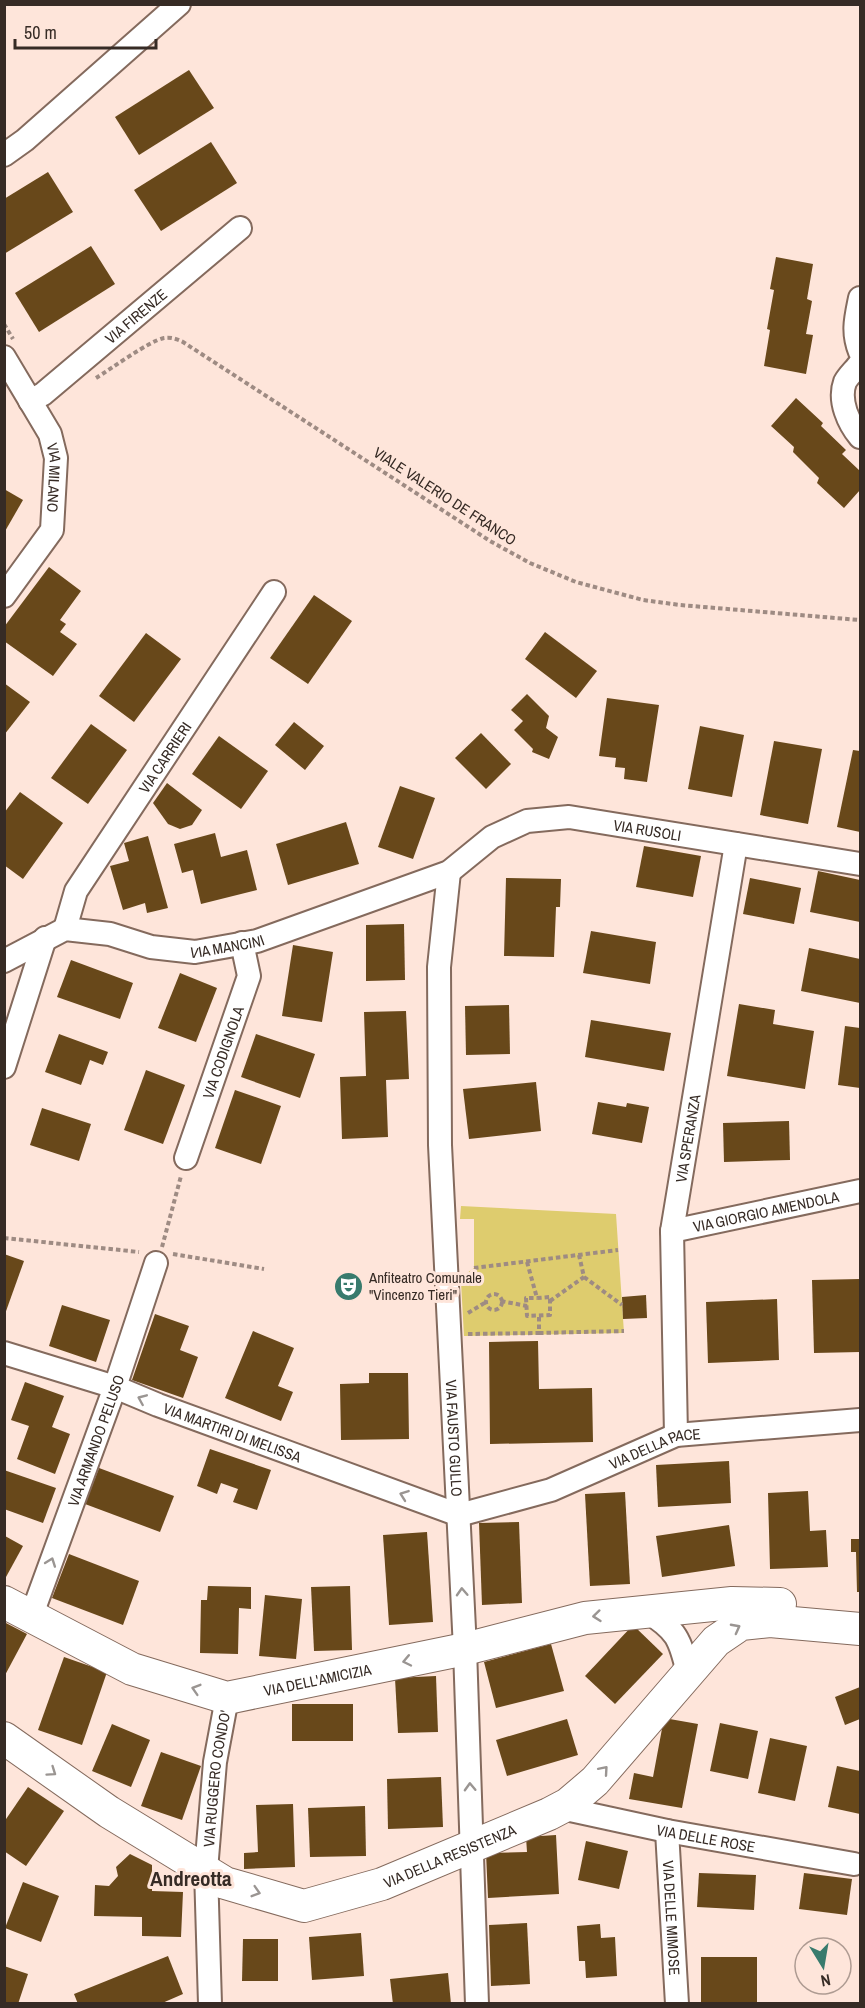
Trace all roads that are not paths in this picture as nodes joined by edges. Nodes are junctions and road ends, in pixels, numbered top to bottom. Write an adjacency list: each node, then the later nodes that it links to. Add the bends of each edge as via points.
1 (178, 4): 2 (street)
2 (4, 155)
3 (240, 228): 8 (street, VIA FIRENZE, via 44,394)
4 (861, 298): 5 (street, via 854,326)
5 (861, 352)
6 (4, 357): 8 (street, VIA MILANO)
7 (861, 363): 9 (street, via 845,382 844,402 850,425)
8 (30, 401): 11 (street, VIA MILANO, via 50,434 56,458 52,530)
9 (861, 437)
10 (274, 592): 15 (street, VIA CARRIERI, via 76,891)
11 (4, 597)
12 (736, 844): 13 (street, VIA RUSOLI); 14 (street, VIA RUSOLI, via 568,817 527,821 492,837); 23 (street, VIA SPERANZA)
13 (861, 864)
14 (449, 872): 16 (street, VIA MANCINI); 29 (street, VIA FAUSTO GULLO, via 439,967 440,1145)
15 (55, 934): 16 (street, VIA MANCINI, via 110,934 151,947 195,952); 17 (street); 19 (street, VIA CARRIERI)
16 (242, 944): 21 (street, VIA CODIGNOLA, via 249,976)
17 (4, 961)
18 (4, 1000): 19 (street)
19 (20, 1017): 20 (street, VIA CARRIERI)
20 (4, 1067)
21 (186, 1158)
22 (861, 1191): 23 (street, VIA GIORGIO AMENDOLA)
23 (672, 1231): 28 (street, VIA SPERANZA)
24 (158, 1256): 26 (street, VIA ARMANDO PELUSO)
25 (4, 1353): 26 (street, VIA MARTIRI DI MELISSA)
26 (115, 1387): 29 (street, VIA MARTIRI DI MELISSA, one-way to 26); 30 (street, VIA ARMANDO PELUSO, one-way to 26)
27 (861, 1420): 28 (street, VIA DELLA PACE)
28 (676, 1435): 29 (street, VIA DELLA PACE, via 551,1490)
29 (459, 1515): 33 (street, VIA FAUSTO GULLO, one-way to 29)
30 (18, 1610): 35 (street, VIA DELL'AMICIZIA, one-way to 30, via 132,1669)
31 (646, 1611): 32 (street, VIA DELL'AMICIZIA, via 732,1603 793,1604); 33 (street, VIA DELL'AMICIZIA, one-way to 33, via 585,1618); 34 (street, via 671,1630 681,1645)
32 (861, 1628): 34 (street, VIA DELLA RESISTENZA, one-way to 32, via 716,1641 741,1624 770,1621)
33 (465, 1649): 35 (street, VIA DELL'AMICIZIA, one-way to 35); 39 (street, VIA FAUSTO GULLO, one-way to 33)
34 (688, 1673): 37 (street, VIA DELLA RESISTENZA, one-way to 34, via 595,1781)
35 (227, 1698): 41 (street, VIA RUGGERO CONDO', via 215,1762)
36 (4, 1738): 41 (street, VIA DELLA RESISTENZA, one-way to 41, via 109,1812)
37 (561, 1808): 38 (street, VIA DELLE ROSE); 39 (street, VIA DELLA RESISTENZA)
38 (667, 1831): 40 (street, VIA DELLE ROSE); 44 (street, VIA DELLE MIMOSE)
39 (472, 1845): 41 (street, VIA DELLA RESISTENZA, one-way to 39, via 225,1882 304,1906 382,1884); 43 (street, VIA FAUSTO GULLO)
40 (854, 1864)
41 (206, 1870): 42 (street, VIA RUGGERO CONDO')
42 (210, 2004)
43 (477, 2004)
44 (677, 2004)

